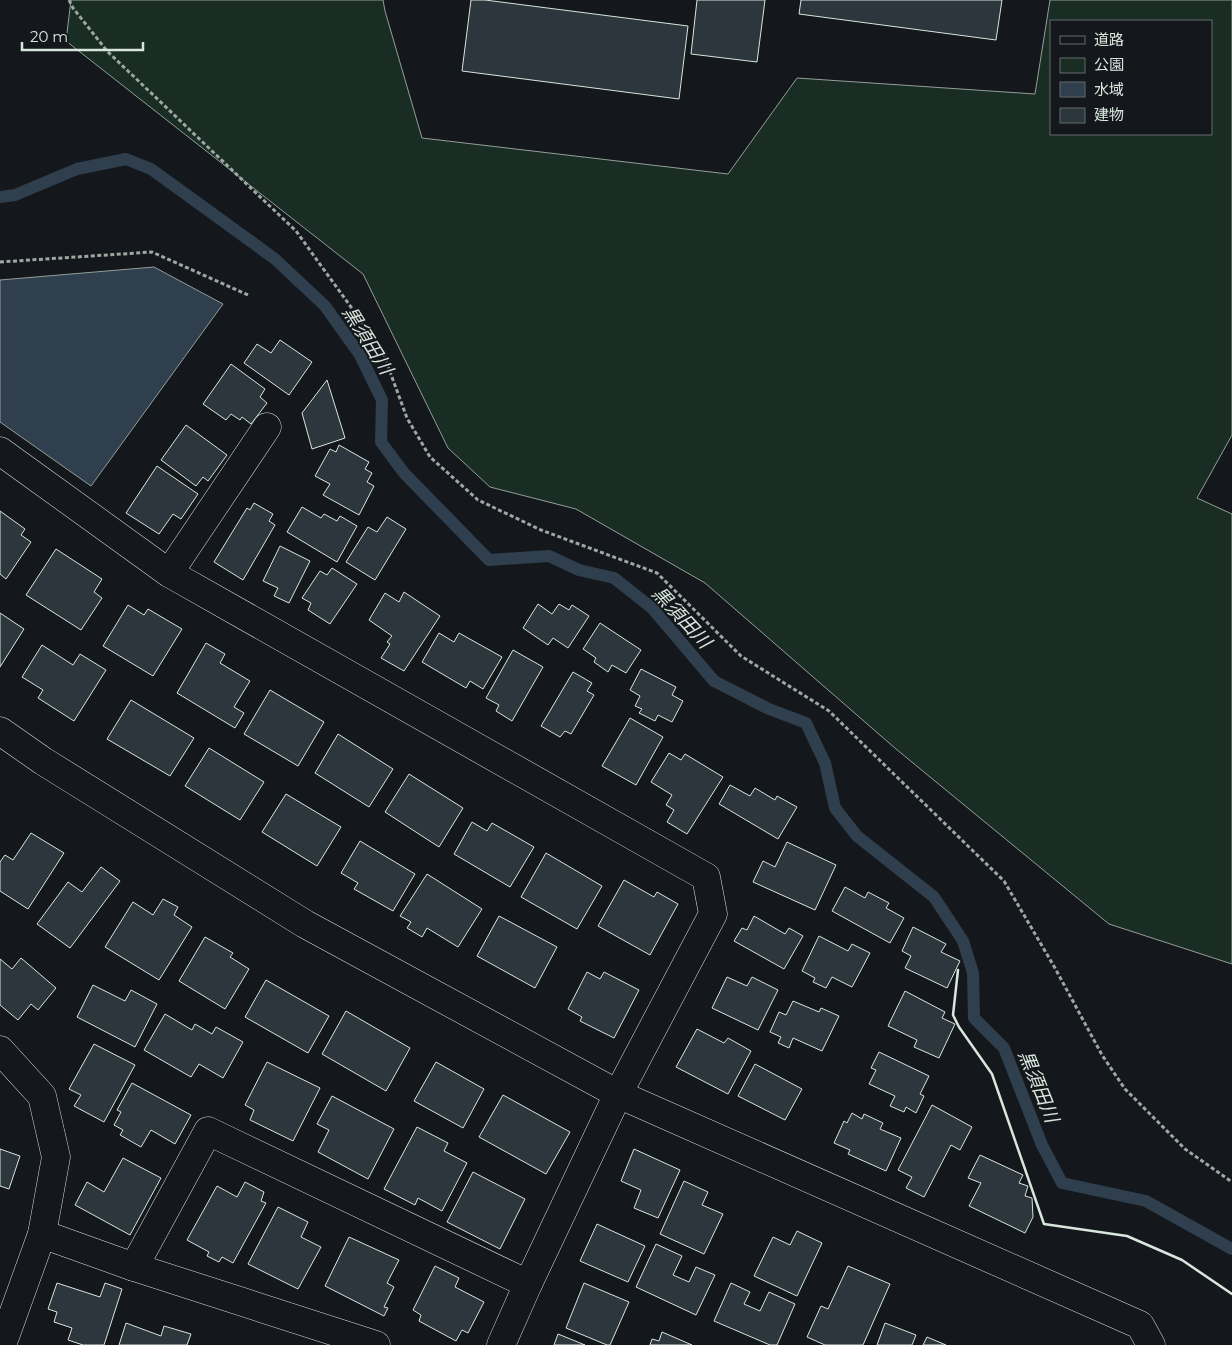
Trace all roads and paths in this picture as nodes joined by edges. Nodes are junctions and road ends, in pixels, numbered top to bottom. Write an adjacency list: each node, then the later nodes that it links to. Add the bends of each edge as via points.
1 (69, 0): 10 (path, via 107,51 296,231 382,350 407,418 430,457 478,500 541,530 657,573 742,656 829,711 1004,881 1102,1055 1126,1089 1185,1149)
2 (0, 262): 3 (path, via 152,252)
3 (248, 295)
4 (267, 427): 6 (street)
5 (0, 451): 6 (street)
6 (169, 573): 9 (street, via 706,877 713,914)
7 (0, 732): 9 (street, via 305,924)
8 (0, 1050): 11 (street, via 42,1096 56,1157)
9 (618, 1094): 13 (street); 17 (street, via 1140,1325)
10 (1232, 1182)
11 (42, 1234): 12 (street); 14 (street)
12 (134, 1267): 13 (street, via 208,1130); 15 (street)
13 (528, 1284): 16 (street)
14 (2, 1345)
15 (376, 1345)
16 (501, 1345)
17 (1151, 1345)

